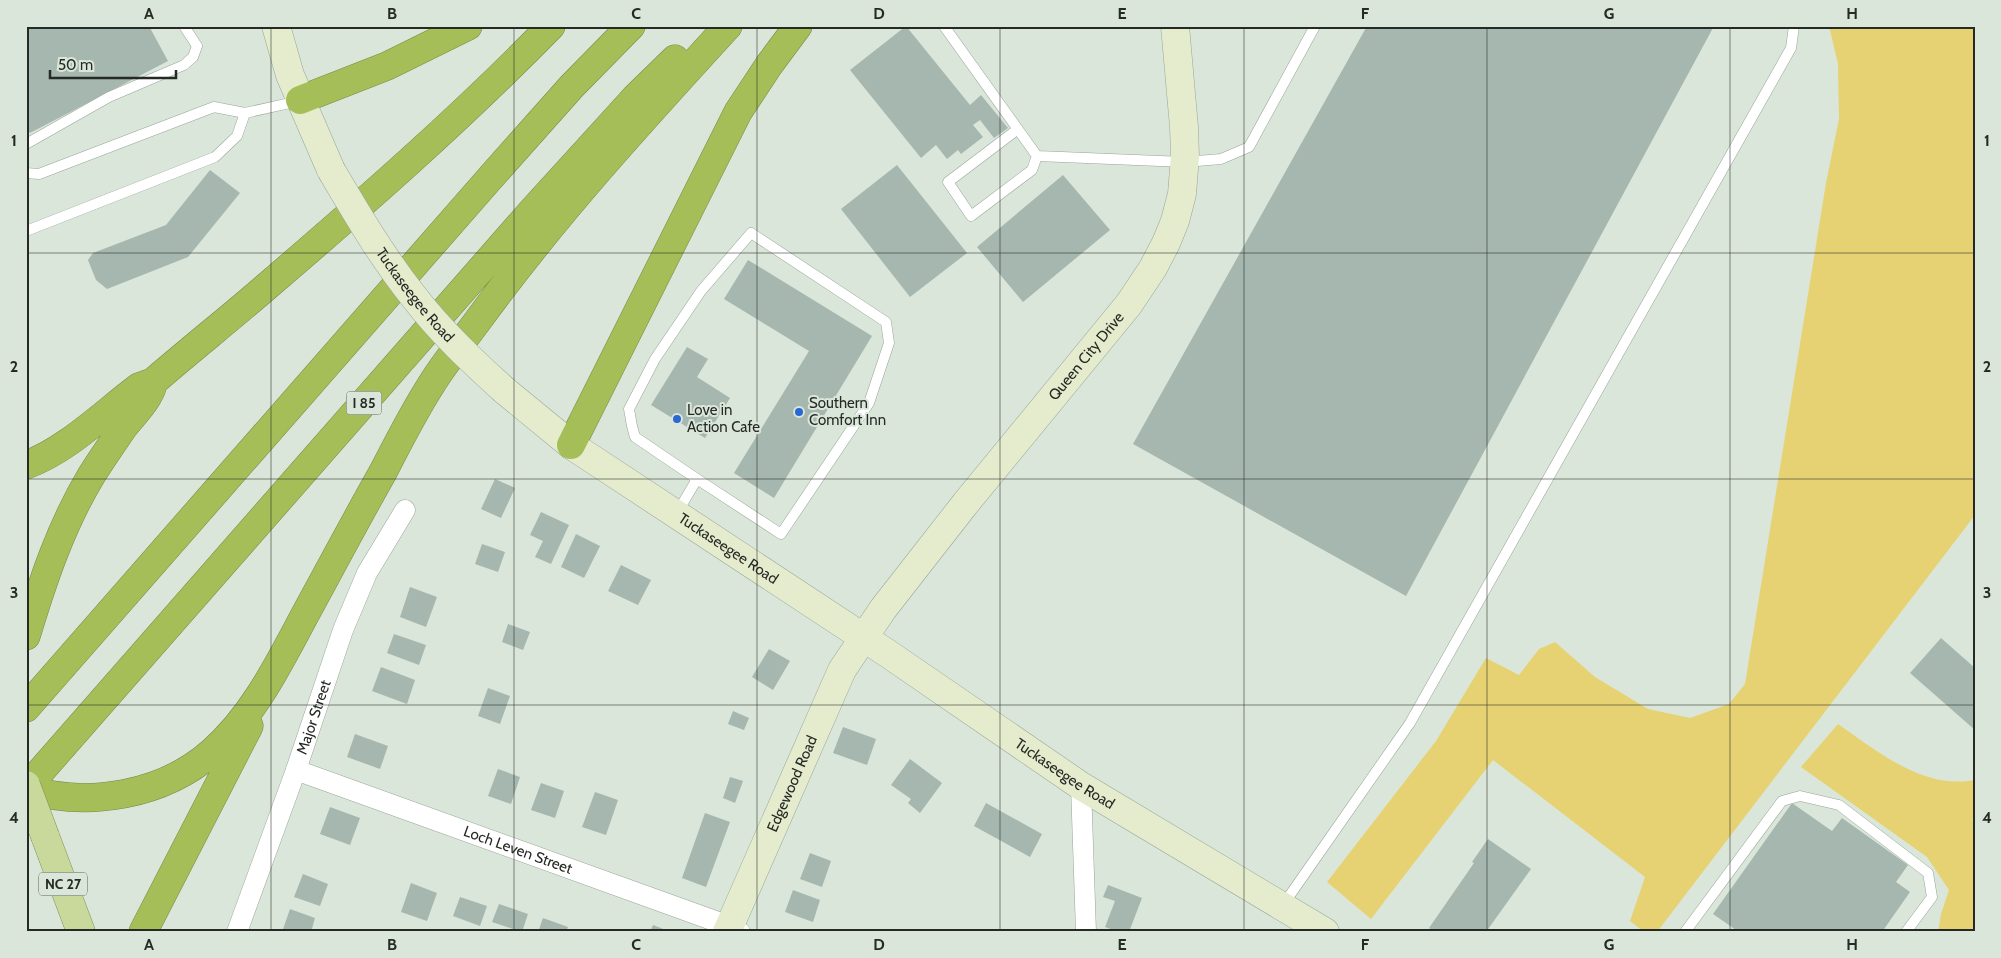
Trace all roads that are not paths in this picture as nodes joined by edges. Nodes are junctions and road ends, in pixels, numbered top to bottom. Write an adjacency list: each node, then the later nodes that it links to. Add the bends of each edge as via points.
1 (184, 26): 16 (lane, via 197,46 193,57 184,65 109,97)
2 (276, 26): 13 (street, Tuckaseegee Road)
3 (468, 26): 13 (highway, via 394,63)
4 (551, 26): 21 (highway, via 438,137)
5 (631, 26): 30 (highway, via 550,111)
6 (711, 26): 33 (highway, I 85, via 635,98 573,165)
7 (728, 26): 29 (highway, via 618,146 570,204 516,270 431,385)
8 (798, 26): 22 (highway, via 738,112)
9 (944, 26): 15 (lane)
10 (1175, 26): 18 (street, Queen City Drive)
11 (1315, 26): 18 (lane, via 1249,146 1221,159)
12 (1794, 26): 34 (lane, via 1791,48 1410,724)
13 (300, 100): 14 (lane); 22 (street, Tuckaseegee Road, bridge, via 331,170 371,237 414,297 453,342 504,390)
14 (245, 113): 19 (lane, via 214,107 39,174); 20 (lane, via 237,136 215,157)
15 (1018, 129): 17 (lane); 17 (lane, via 948,182 971,216 1032,170)
16 (26, 144)
17 (1037, 156): 18 (lane)
18 (1184, 162): 28 (street, Queen City Drive, via 1182,194 1175,221 1153,268 1134,297 960,511)
19 (26, 172)
20 (26, 231)
21 (153, 382): 23 (highway, via 139,387 49,454); 27 (highway, via 73,508 47,571)
22 (571, 445): 26 (street, Tuckaseegee Road)
23 (26, 465)
24 (697, 480): 24 (lane, via 781,534 869,403 889,343 886,322 751,233 701,291 655,359 629,409 636,437); 26 (lane)
25 (405, 510): 31 (street, Major Street, via 367,573 346,622)
26 (676, 514): 28 (street, Tuckaseegee Road)
27 (26, 636)
28 (863, 637): 32 (street, Tuckaseegee Road); 35 (street, Edgewood Road, via 842,670)
29 (268, 683): 33 (highway, via 226,738 200,762 161,784 137,791 79,797); 37 (highway, via 261,703)
30 (26, 708)
31 (296, 770): 35 (street, Loch Leven Street); 38 (street, Major Street)
32 (1082, 786): 34 (street, Tuckaseegee Road); 39 (street)
33 (27, 792): 36 (main road, NC 27, bridge)
34 (1283, 906): 40 (street, Tuckaseegee Road)
35 (732, 930)
36 (81, 932)
37 (143, 932)
38 (237, 932)
39 (1086, 932)
40 (1325, 932)
41 (1685, 932): 42 (lane, via 1782,801 1800,796 1838,805 1928,873 1932,897)
42 (1906, 932)

